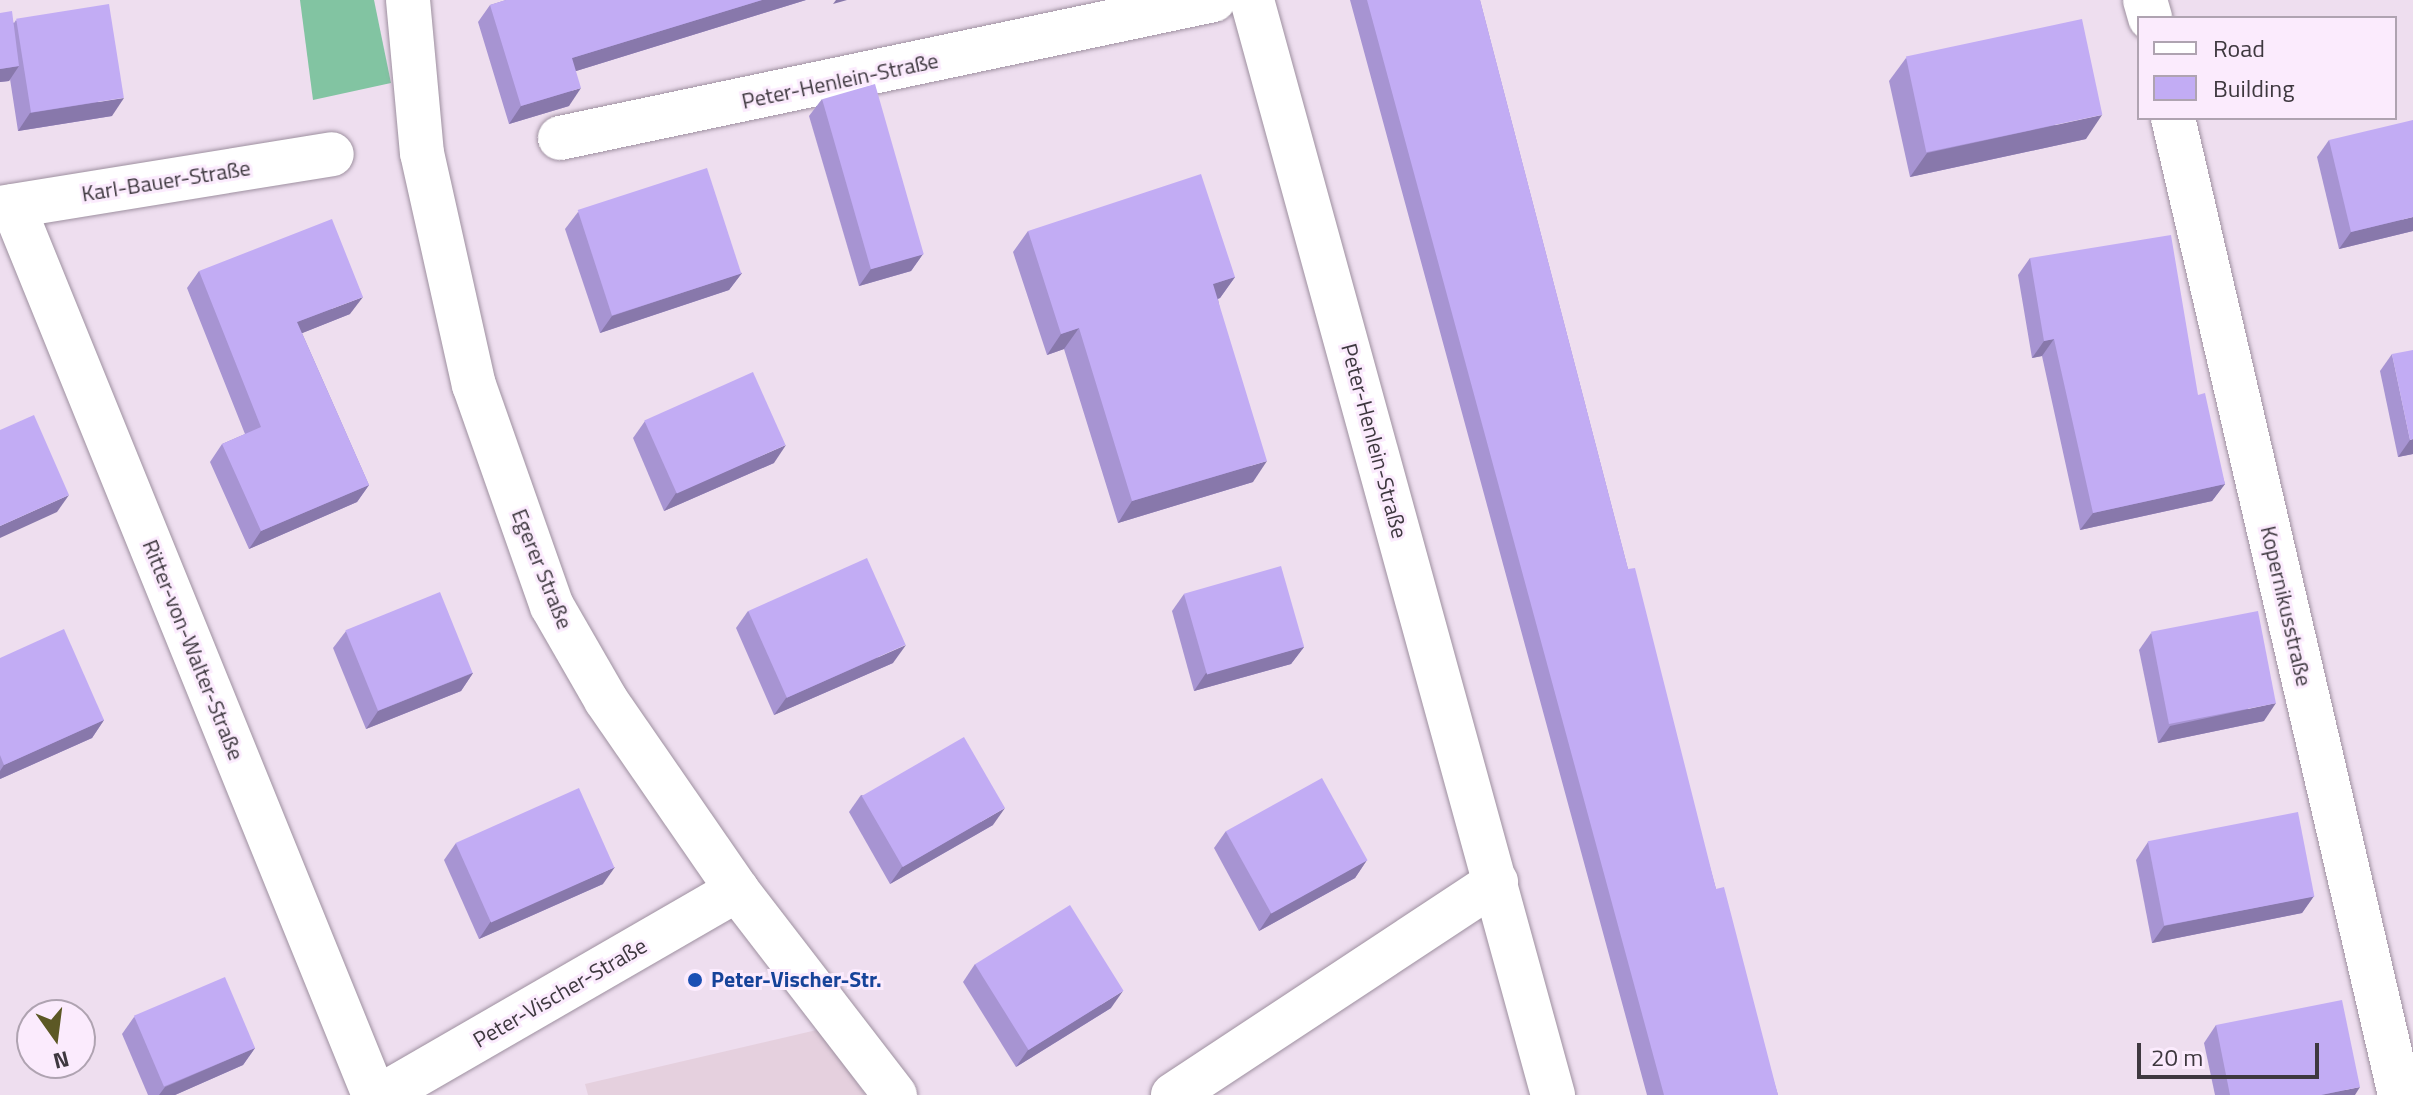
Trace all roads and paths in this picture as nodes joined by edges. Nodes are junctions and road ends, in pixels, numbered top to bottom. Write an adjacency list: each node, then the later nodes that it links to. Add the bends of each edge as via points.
1 (408, 0): 9 (street, Egerer Straße, via 422,153 474,385 552,606 606,700)
2 (1214, 0): 5 (street, Peter-Henlein-Straße)
3 (1252, 0): 8 (street, Peter-Henlein-Straße)
4 (2173, 120): 15 (street, Kopernikusstraße)
5 (560, 138)
6 (332, 154): 7 (street, Karl-Bauer-Straße)
7 (6, 207): 10 (street, Ritter-von-Walter-Straße)
8 (1496, 882): 13 (street); 14 (street, Peter-Henlein-Straße)
9 (737, 890): 11 (street, Peter-Vischer-Straße); 12 (street, Egerer Straße)
10 (374, 1095)
11 (382, 1095)
12 (895, 1095)
13 (1173, 1095)
14 (1553, 1095)
15 (2400, 1095)

